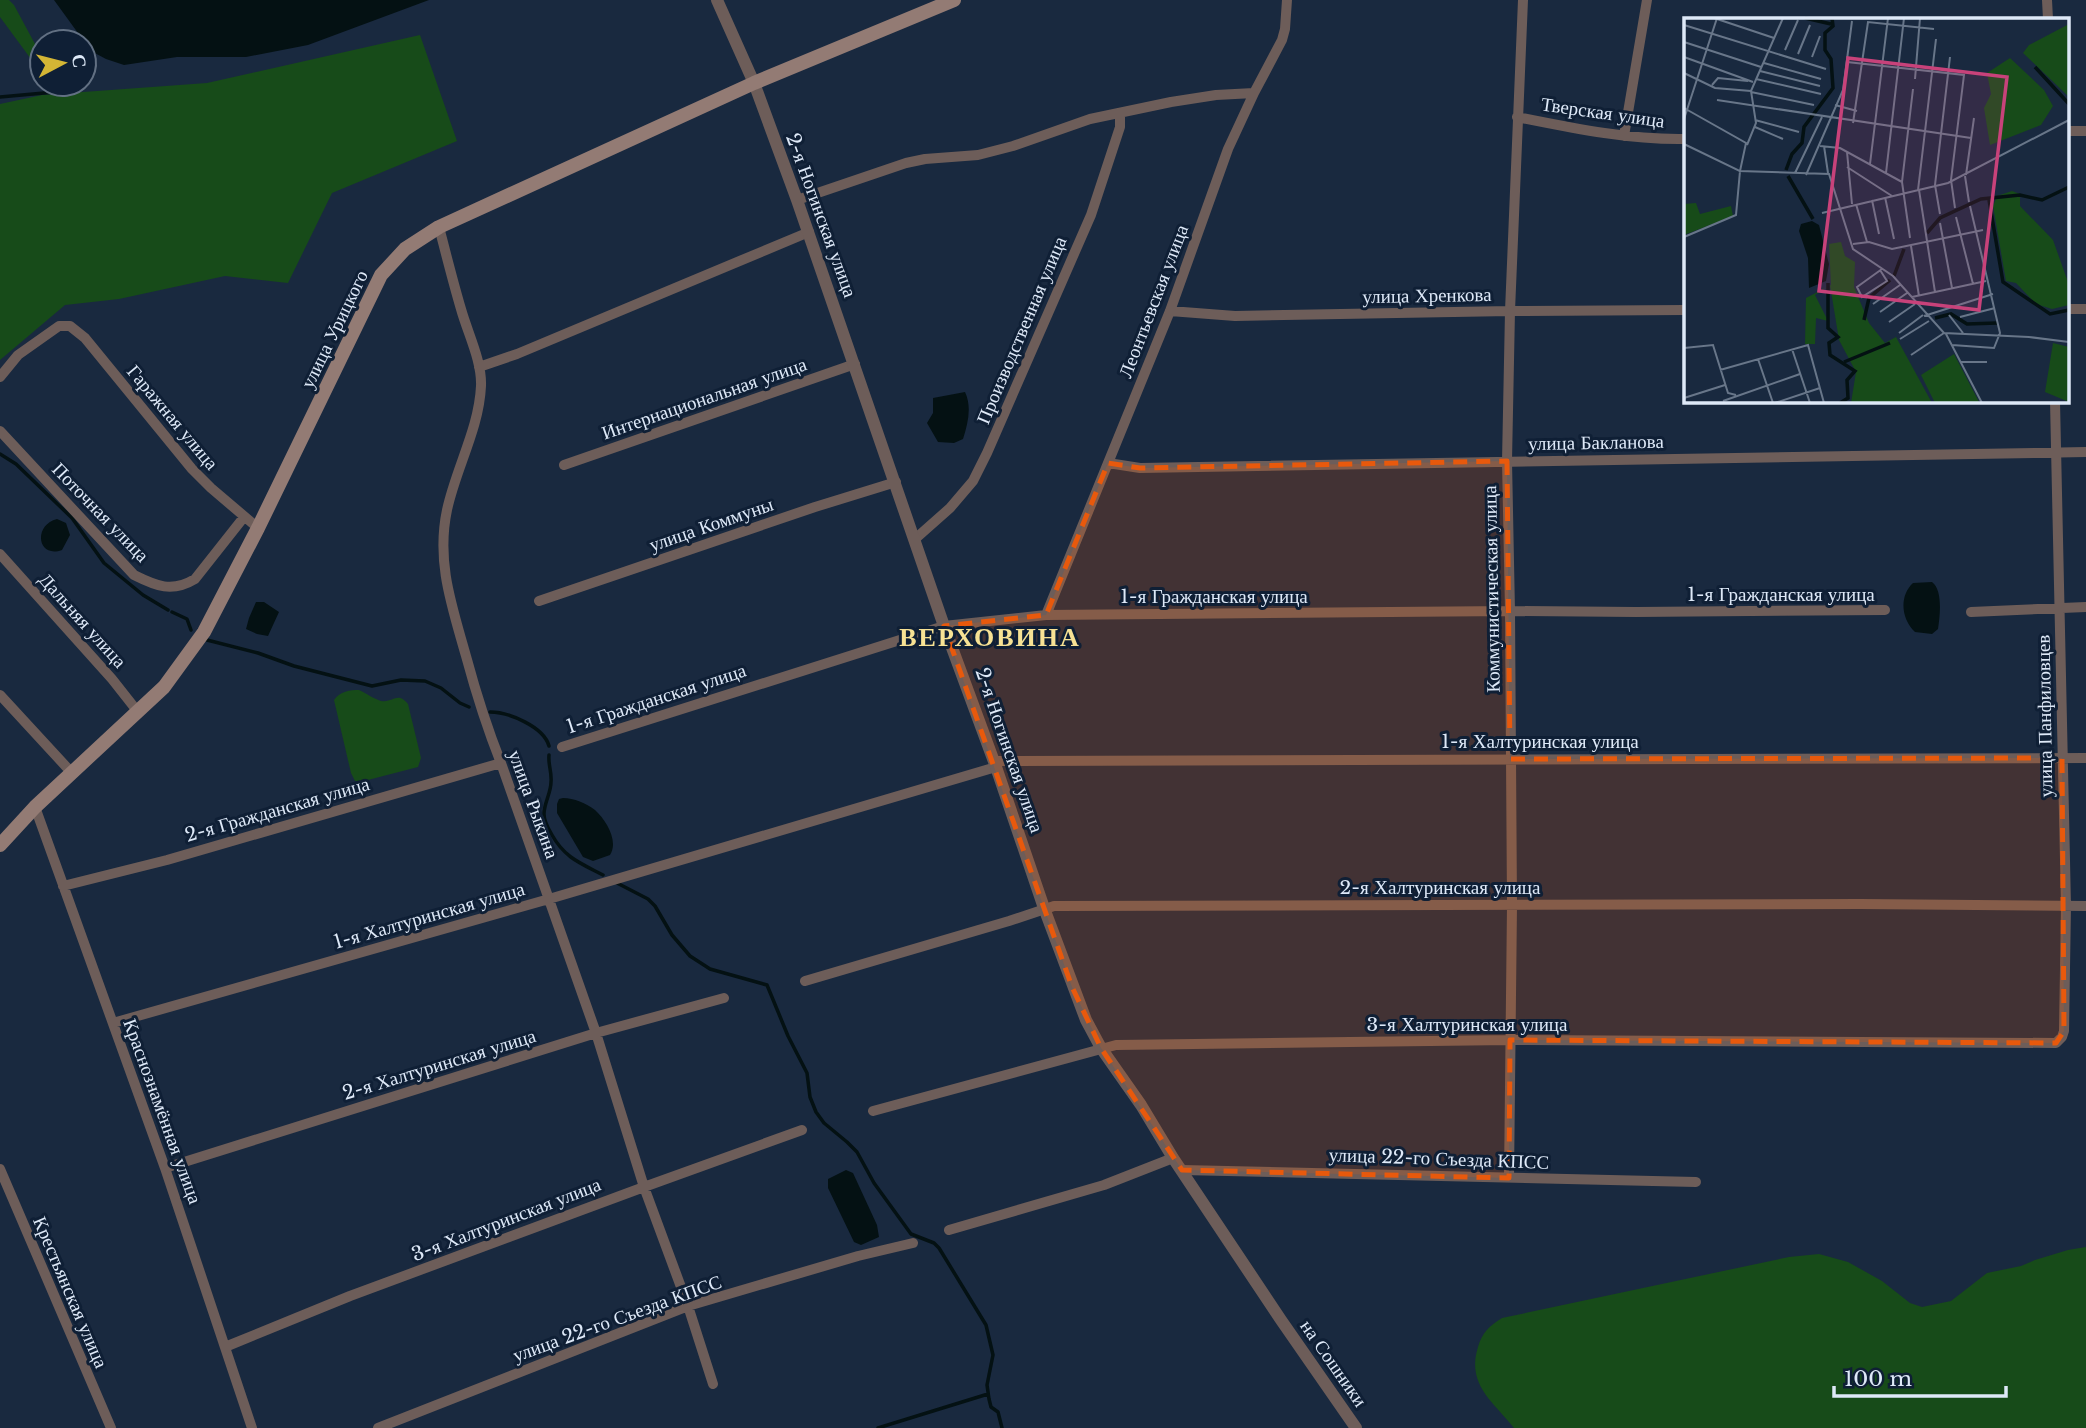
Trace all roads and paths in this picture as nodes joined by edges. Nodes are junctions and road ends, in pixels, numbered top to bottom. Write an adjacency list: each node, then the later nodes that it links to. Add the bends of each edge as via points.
1 (717, 0): 8 (street, 2-я Ногинская улица)
2 (954, 0): 8 (main road, улица Урицкого)
3 (1287, 0): 9 (street, Леонтьевская улица, via 1282,40)
4 (1523, 0): 11 (street, Коммунистическая улица)
5 (1647, 0): 14 (street)
6 (2047, 0): 7 (street)
7 (2048, 18)
8 (754, 83): 16 (street, 2-я Ногинская улица); 17 (main road, улица Урицкого)
9 (1254, 93): 10 (street, via 1216,95); 22 (street, Леонтьевская улица, via 1228,149)
10 (1120, 113): 16 (street, via 978,155 906,163); 37 (street, Производственная улица, via 1120,127 1091,215 988,453 973,481)
11 (1517, 117): 14 (street, Тверская улица); 23 (street, Коммунистическая улица)
12 (2068, 131): 13 (street)
13 (2086, 131)
14 (1624, 136): 15 (street, Тверская улица)
15 (1684, 139)
16 (797, 200): 18 (street, 2-я Ногинская улица)
17 (439, 227): 25 (street, улица Рыкина); 36 (main road, улица Урицкого, via 405,249 381,275)
18 (808, 232): 24 (street, 2-я Ногинская улица); 25 (street)
19 (2068, 309): 20 (street)
20 (2086, 309)
21 (1684, 310): 23 (street, улица Хренкова)
22 (1170, 311): 23 (street, улица Хренкова, via 1235,316); 32 (street, Леонтьевская улица)
23 (1510, 311): 31 (street, Коммунистическая улица)
24 (855, 364): 33 (street, Интернациональная улица); 34 (street, 2-я Ногинская улица)
25 (479, 368): 53 (street, улица Рыкина, via 479,405 448,506 442,549 456,621 485,725)
26 (0, 377): 35 (street, Гаражная улица, via 18,355 60,326 70,326 85,338 192,469)
27 (2055, 402): 29 (street, улица Панфиловцев)
28 (0, 431): 35 (street, Поточная улица, via 134,575 153,585 173,587 195,579)
29 (2057, 452): 30 (street, улица Бакланова); 31 (street, улица Бакланова); 41 (street, улица Панфиловцев)
30 (2086, 452)
31 (1507, 461): 32 (street, улица Бакланова, via 1140,468); 43 (street, Коммунистическая улица)
32 (1108, 463): 45 (street, Леонтьевская улица)
33 (564, 465)
34 (895, 482): 37 (street, 2-я Ногинская улица); 39 (street, улица Коммуны)
35 (244, 517): 36 (street, Гаражная улица)
36 (258, 528): 48 (main road, улица Урицкого, via 204,632 164,687)
37 (915, 539): 46 (street, 2-я Ногинская улица)
38 (0, 554): 48 (street, Дальняя улица)
39 (539, 601)
40 (2086, 607): 41 (street)
41 (2060, 608): 44 (street); 50 (street, улица Панфиловцев)
42 (1885, 610): 43 (street, 1-я Гражданская улица)
43 (1510, 611): 45 (street, 1-я Гражданская улица); 52 (street, Коммунистическая улица)
44 (1971, 612)
45 (1046, 615): 46 (street, 1-я Гражданская улица)
46 (944, 625): 49 (street, 1-я Гражданская улица); 54 (street, 2-я Ногинская улица)
47 (0, 695): 55 (street)
48 (138, 712): 55 (main road, улица Урицкого)
49 (562, 747)
50 (2063, 758): 51 (street, 1-я Халтуринская улица); 52 (street, 1-я Халтуринская улица); 61 (street, улица Панфиловцев)
51 (2086, 758)
52 (1510, 759): 54 (street, 1-я Халтуринская улица); 60 (street, Коммунистическая улица)
53 (501, 762): 58 (street, 2-я Гражданская улица); 59 (street, улица Рыкина)
54 (995, 764): 59 (street, 1-я Халтуринская улица); 63 (street, 2-я Ногинская улица)
55 (72, 774): 56 (main road, улица Урицкого)
56 (35, 807): 57 (main road, улица Урицкого); 58 (street, Краснознамённая улица)
57 (0, 845)
58 (63, 886): 66 (street, Краснознамённая улица)
59 (549, 899): 66 (street, 1-я Халтуринская улица); 68 (street, улица Рыкина)
60 (1512, 905): 61 (street, 2-я Халтуринская улица); 63 (street, 2-я Халтуринская улица); 69 (street, Коммунистическая улица)
61 (2066, 906): 62 (street, 2-я Халтуринская улица); 67 (street, улица Панфиловцев)
62 (2086, 906)
63 (1044, 908): 64 (street, 2-я Халтуринская улица); 70 (street, 2-я Ногинская улица)
64 (805, 981)
65 (724, 998): 68 (street, 2-я Халтуринская улица)
66 (113, 1023): 74 (street, Краснознамённая улица)
67 (2064, 1031): 69 (street, 3-я Халтуринская улица, via 2056,1044)
68 (596, 1033): 74 (street, 2-я Халтуринская улица); 79 (street, улица Рыкина)
69 (1510, 1040): 70 (street, 3-я Халтуринская улица); 77 (street, Коммунистическая улица)
70 (1101, 1048): 71 (street, 3-я Халтуринская улица); 73 (street, 2-я Ногинская улица)
71 (873, 1111)
72 (802, 1130): 79 (street, 3-я Халтуринская улица)
73 (1173, 1158): 76 (street, 2-я Ногинская улица); 80 (street, via 1104,1185)
74 (165, 1168): 84 (street, Краснознамённая улица)
75 (0, 1169): 86 (street, Крестьянская улица)
76 (1182, 1170): 77 (street, улица 22-го Съезда КПСС); 83 (street, 2-я Ногинская улица)
77 (1509, 1178): 78 (street, улица 22-го Съезда КПСС)
78 (1696, 1182)
79 (643, 1187): 82 (street, улица Рыкина); 84 (street, 3-я Халтуринская улица)
80 (949, 1230)
81 (913, 1242): 82 (street, улица 22-го Съезда КПСС)
82 (688, 1306): 85 (street, улица Рыкина); 88 (street, улица 22-го Съезда КПСС)
83 (1281, 1320): 89 (street, на Сошники)
84 (225, 1347): 87 (street, Краснознамённая улица)
85 (713, 1384)
86 (111, 1428)
87 (252, 1428)
88 (378, 1428)
89 (1356, 1428)

